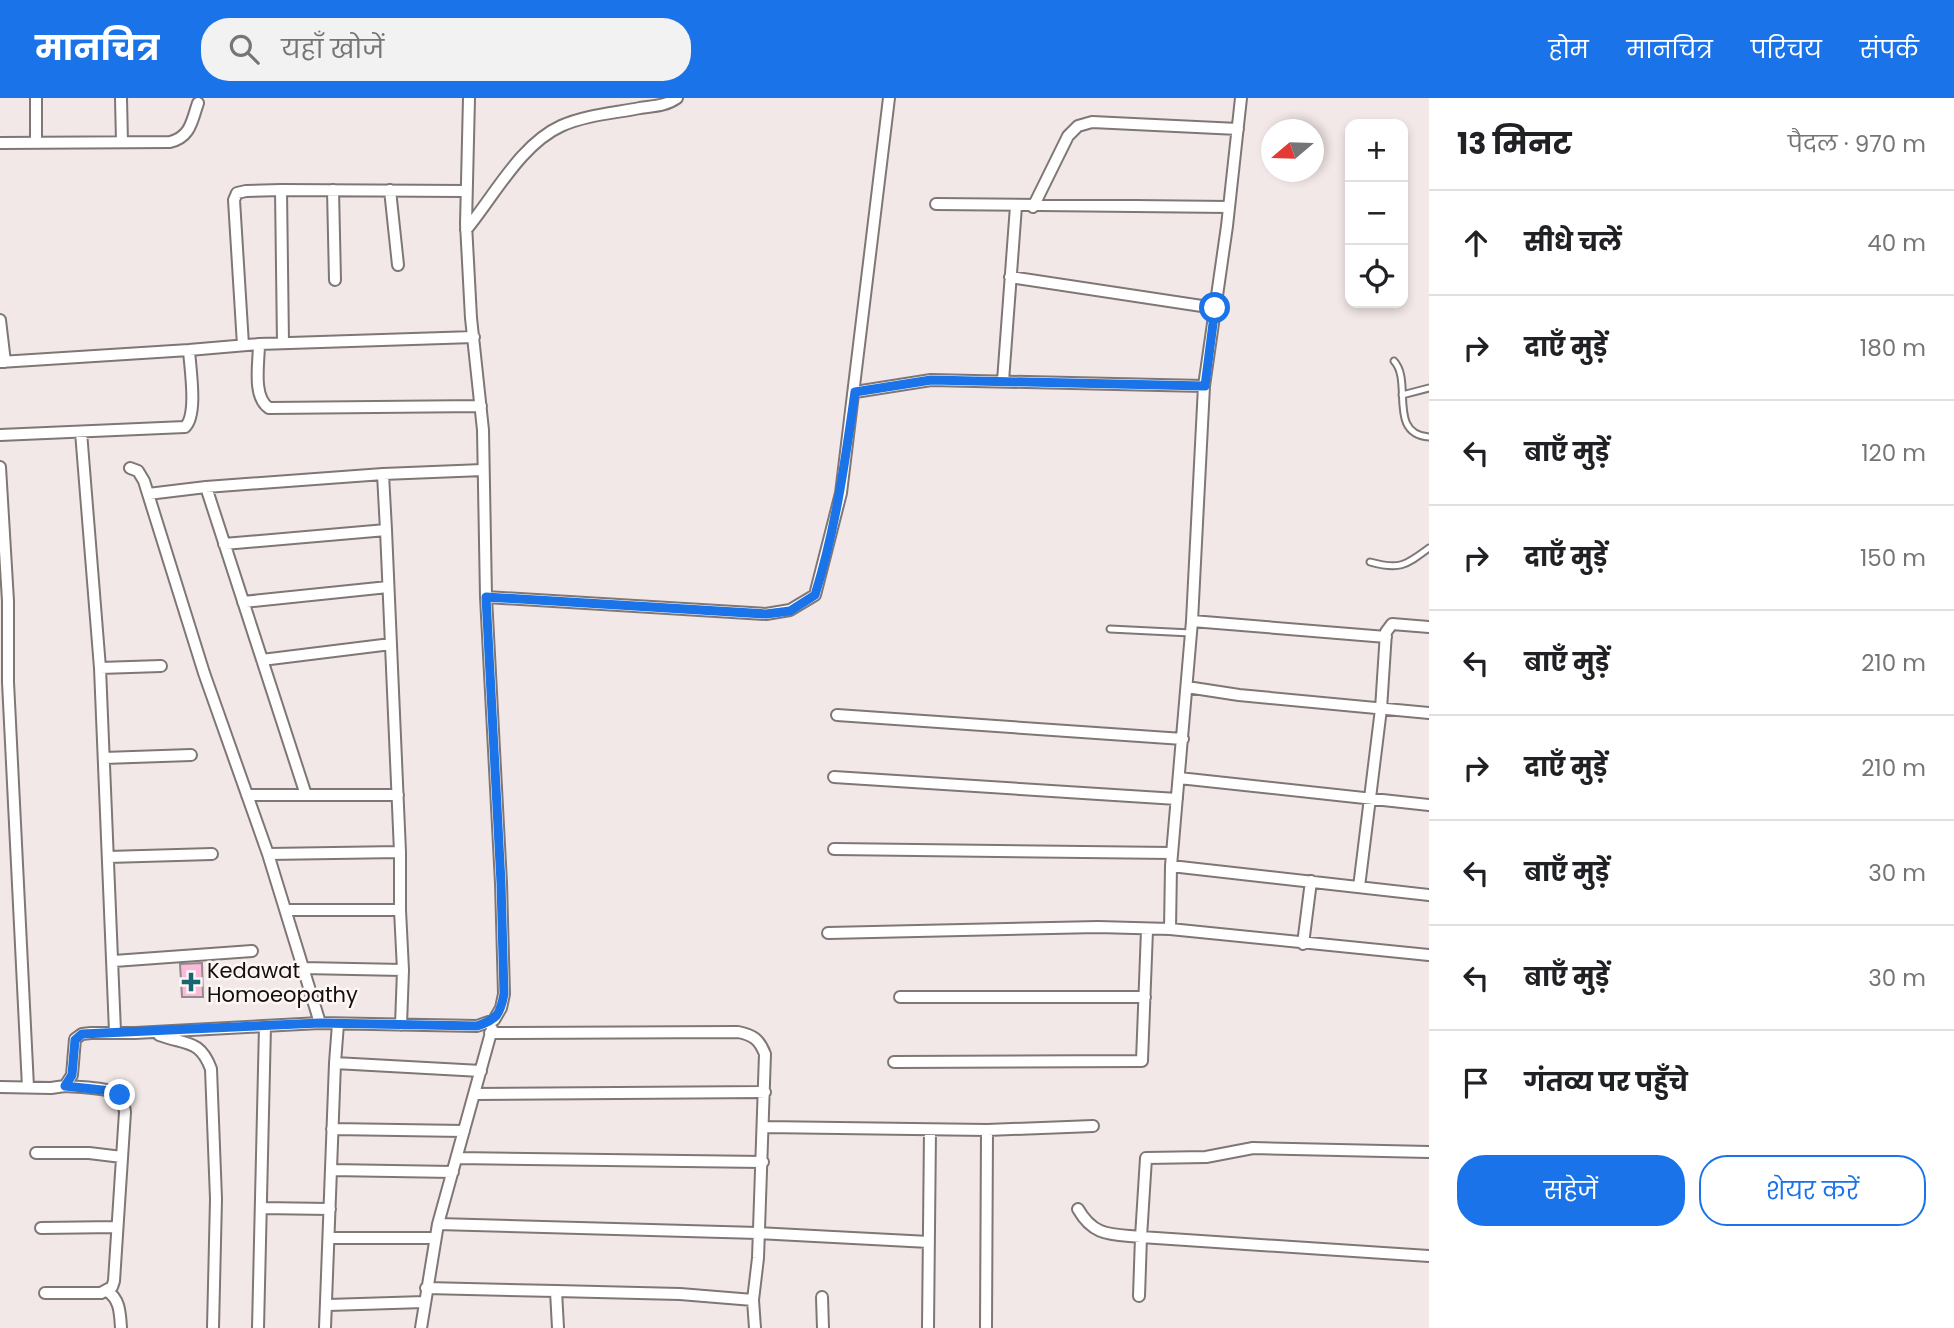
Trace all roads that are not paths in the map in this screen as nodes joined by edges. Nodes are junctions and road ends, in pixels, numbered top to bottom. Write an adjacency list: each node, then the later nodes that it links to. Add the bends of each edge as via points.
1 (36, 98): 11 (street)
2 (121, 98): 9 (street)
3 (469, 98): 15 (street)
4 (677, 98): 20 (street, via 562,125 545,135 530,146)
5 (890, 98): 36 (street)
6 (1241, 98): 8 (street)
7 (198, 103): 9 (street, via 184,136 170,142)
8 (1238, 129): 18 (street, via 1092,122 1078,126 1068,136); 19 (street)
9 (122, 142): 11 (street)
10 (0, 143): 11 (street)
11 (36, 143)
12 (281, 190): 13 (street); 27 (street); 29 (street, via 241,191 235,196)
13 (333, 190): 14 (street); 23 (street)
14 (390, 190): 15 (street); 21 (street)
15 (466, 191): 20 (street)
16 (936, 204): 17 (street)
17 (1016, 206): 18 (street); 22 (street)
18 (1033, 207): 19 (street)
19 (1229, 207): 24 (street)
20 (466, 230): 26 (street)
21 (398, 265)
22 (1010, 277): 24 (street); 33 (street)
23 (335, 280)
24 (1215, 308): 34 (street)
25 (0, 320): 32 (street)
26 (474, 337): 27 (street); 38 (street)
27 (283, 343): 28 (street)
28 (259, 344): 29 (street); 38 (street, via 259,395 269,408)
29 (243, 345): 30 (street)
30 (189, 350): 32 (street); 39 (street, via 189,424)
31 (1394, 361): 37 (lane, via 1400,369)
32 (2, 362)
33 (1003, 381): 34 (street); 36 (street, via 931,380)
34 (1205, 386): 56 (street)
35 (1429, 388): 37 (lane)
36 (855, 392): 53 (street, via 841,493 815,595 805,603 790,611 766,614)
37 (1402, 395): 41 (lane, via 1407,424)
38 (481, 406): 44 (street)
39 (81, 432): 40 (street); 63 (street)
40 (0, 435)
41 (1429, 437)
42 (0, 467): 54 (street)
43 (130, 468): 47 (street, via 141,474)
44 (484, 470): 45 (street); 53 (street)
45 (383, 474): 46 (street); 48 (street)
46 (206, 487): 47 (street); 49 (street)
47 (148, 494): 75 (street)
48 (386, 530): 49 (street); 52 (street)
49 (224, 544): 55 (street)
50 (1429, 548): 51 (lane, via 1399,567)
51 (1370, 562)
52 (388, 587): 55 (street); 60 (street)
53 (486, 597): 104 (street, via 504,994)
54 (4, 601): 64 (street)
55 (243, 602): 61 (street)
56 (1191, 627): 58 (lane); 59 (street); 65 (street)
57 (1429, 627): 59 (street, via 1392,624)
58 (1110, 629)
59 (1385, 636): 66 (street)
60 (391, 644): 61 (street); 77 (street)
61 (262, 660): 76 (street)
62 (161, 666): 63 (street)
63 (100, 668): 71 (street)
64 (4, 682): 72 (street)
65 (1187, 687): 66 (street); 69 (street)
66 (1381, 709): 67 (street); 79 (street)
67 (1429, 713)
68 (837, 715): 69 (street)
69 (1182, 738): 74 (street)
70 (191, 755): 71 (street)
71 (104, 758): 86 (street)
72 (6, 766): 117 (street, via 25,989)
73 (834, 777): 78 (street)
74 (1179, 778): 78 (street); 79 (street)
75 (247, 794): 76 (street); 85 (street)
76 (306, 794): 77 (street)
77 (398, 795): 82 (street)
78 (1177, 799): 83 (street)
79 (1370, 799): 80 (street); 89 (street)
80 (1429, 804)
81 (834, 849): 83 (street)
82 (400, 852): 85 (street); 92 (street)
83 (1172, 853): 87 (street)
84 (212, 854): 86 (street)
85 (268, 854): 91 (street)
86 (107, 857): 99 (street)
87 (1171, 866): 88 (street); 93 (street)
88 (1311, 881): 89 (street); 96 (street)
89 (1359, 887): 90 (street)
90 (1429, 895)
91 (286, 910): 92 (street); 100 (street)
92 (400, 910): 101 (street)
93 (1170, 929): 94 (street); 96 (street)
94 (1147, 930): 95 (street); 103 (street)
95 (828, 933)
96 (1303, 944): 98 (street)
97 (252, 951): 99 (street)
98 (1429, 955)
99 (114, 961): 109 (street)
100 (303, 968): 101 (street); 105 (street)
101 (403, 970): 107 (street)
102 (900, 997): 103 (street)
103 (1145, 997): 112 (street, via 1142,1061)
104 (494, 1020): 107 (street, via 477,1026); 111 (street)
105 (320, 1023): 106 (street); 108 (street)
106 (338, 1024): 107 (street); 113 (street)
107 (401, 1025)
108 (265, 1026): 110 (street); 133 (street)
109 (115, 1032): 110 (street); 115 (street, via 82,1034 75,1040 72,1075)
110 (152, 1033): 155 (street, via 192,1044 205,1053 211,1069 216,1199)
111 (490, 1034): 114 (street); 118 (street, via 737,1032 760,1042 765,1054)
112 (894, 1062)
113 (335, 1063): 114 (street); 122 (street)
114 (481, 1071): 119 (street)
115 (65, 1086): 117 (street); 128 (street, via 120,1095 125,1112)
116 (0, 1087): 117 (street)
117 (28, 1087)
118 (765, 1092): 119 (street); 121 (street)
119 (475, 1094): 125 (street)
120 (1093, 1126): 124 (street)
121 (764, 1127): 123 (street); 130 (street)
122 (332, 1129): 125 (street); 131 (street)
123 (930, 1129): 124 (street); 143 (street)
124 (987, 1130): 163 (street)
125 (464, 1131): 129 (street)
126 (1429, 1152): 140 (street, via 1253,1149 1206,1157 1146,1158)
127 (36, 1153): 128 (street)
128 (122, 1157): 137 (street)
129 (457, 1158): 130 (street); 132 (street)
130 (762, 1161): 139 (street)
131 (331, 1170): 132 (street); 134 (street)
132 (453, 1172): 136 (street)
133 (261, 1208): 134 (street); 156 (street)
134 (330, 1209): 141 (street)
135 (1078, 1209): 140 (street, via 1085,1222 1100,1232)
136 (438, 1224): 139 (street); 142 (street)
137 (117, 1227): 138 (street); 146 (street, via 114,1281)
138 (41, 1228)
139 (758, 1233): 143 (street); 151 (street)
140 (1141, 1237): 144 (street); 149 (street)
141 (330, 1238): 142 (street); 153 (street)
142 (435, 1238): 145 (street)
143 (929, 1242): 162 (street)
144 (1429, 1256)
145 (426, 1288): 147 (street); 152 (street)
146 (107, 1291): 148 (street); 154 (street, via 117,1302)
147 (556, 1291): 151 (street); 159 (street)
148 (45, 1293)
149 (1139, 1296)
150 (822, 1297): 161 (street)
151 (754, 1300): 160 (street)
152 (424, 1302): 153 (street); 158 (street)
153 (328, 1305): 157 (street)
154 (121, 1328)
155 (213, 1328)
156 (258, 1328)
157 (326, 1328)
158 (421, 1328)
159 (558, 1328)
160 (755, 1328)
161 (823, 1328)
162 (928, 1328)
163 (986, 1328)

